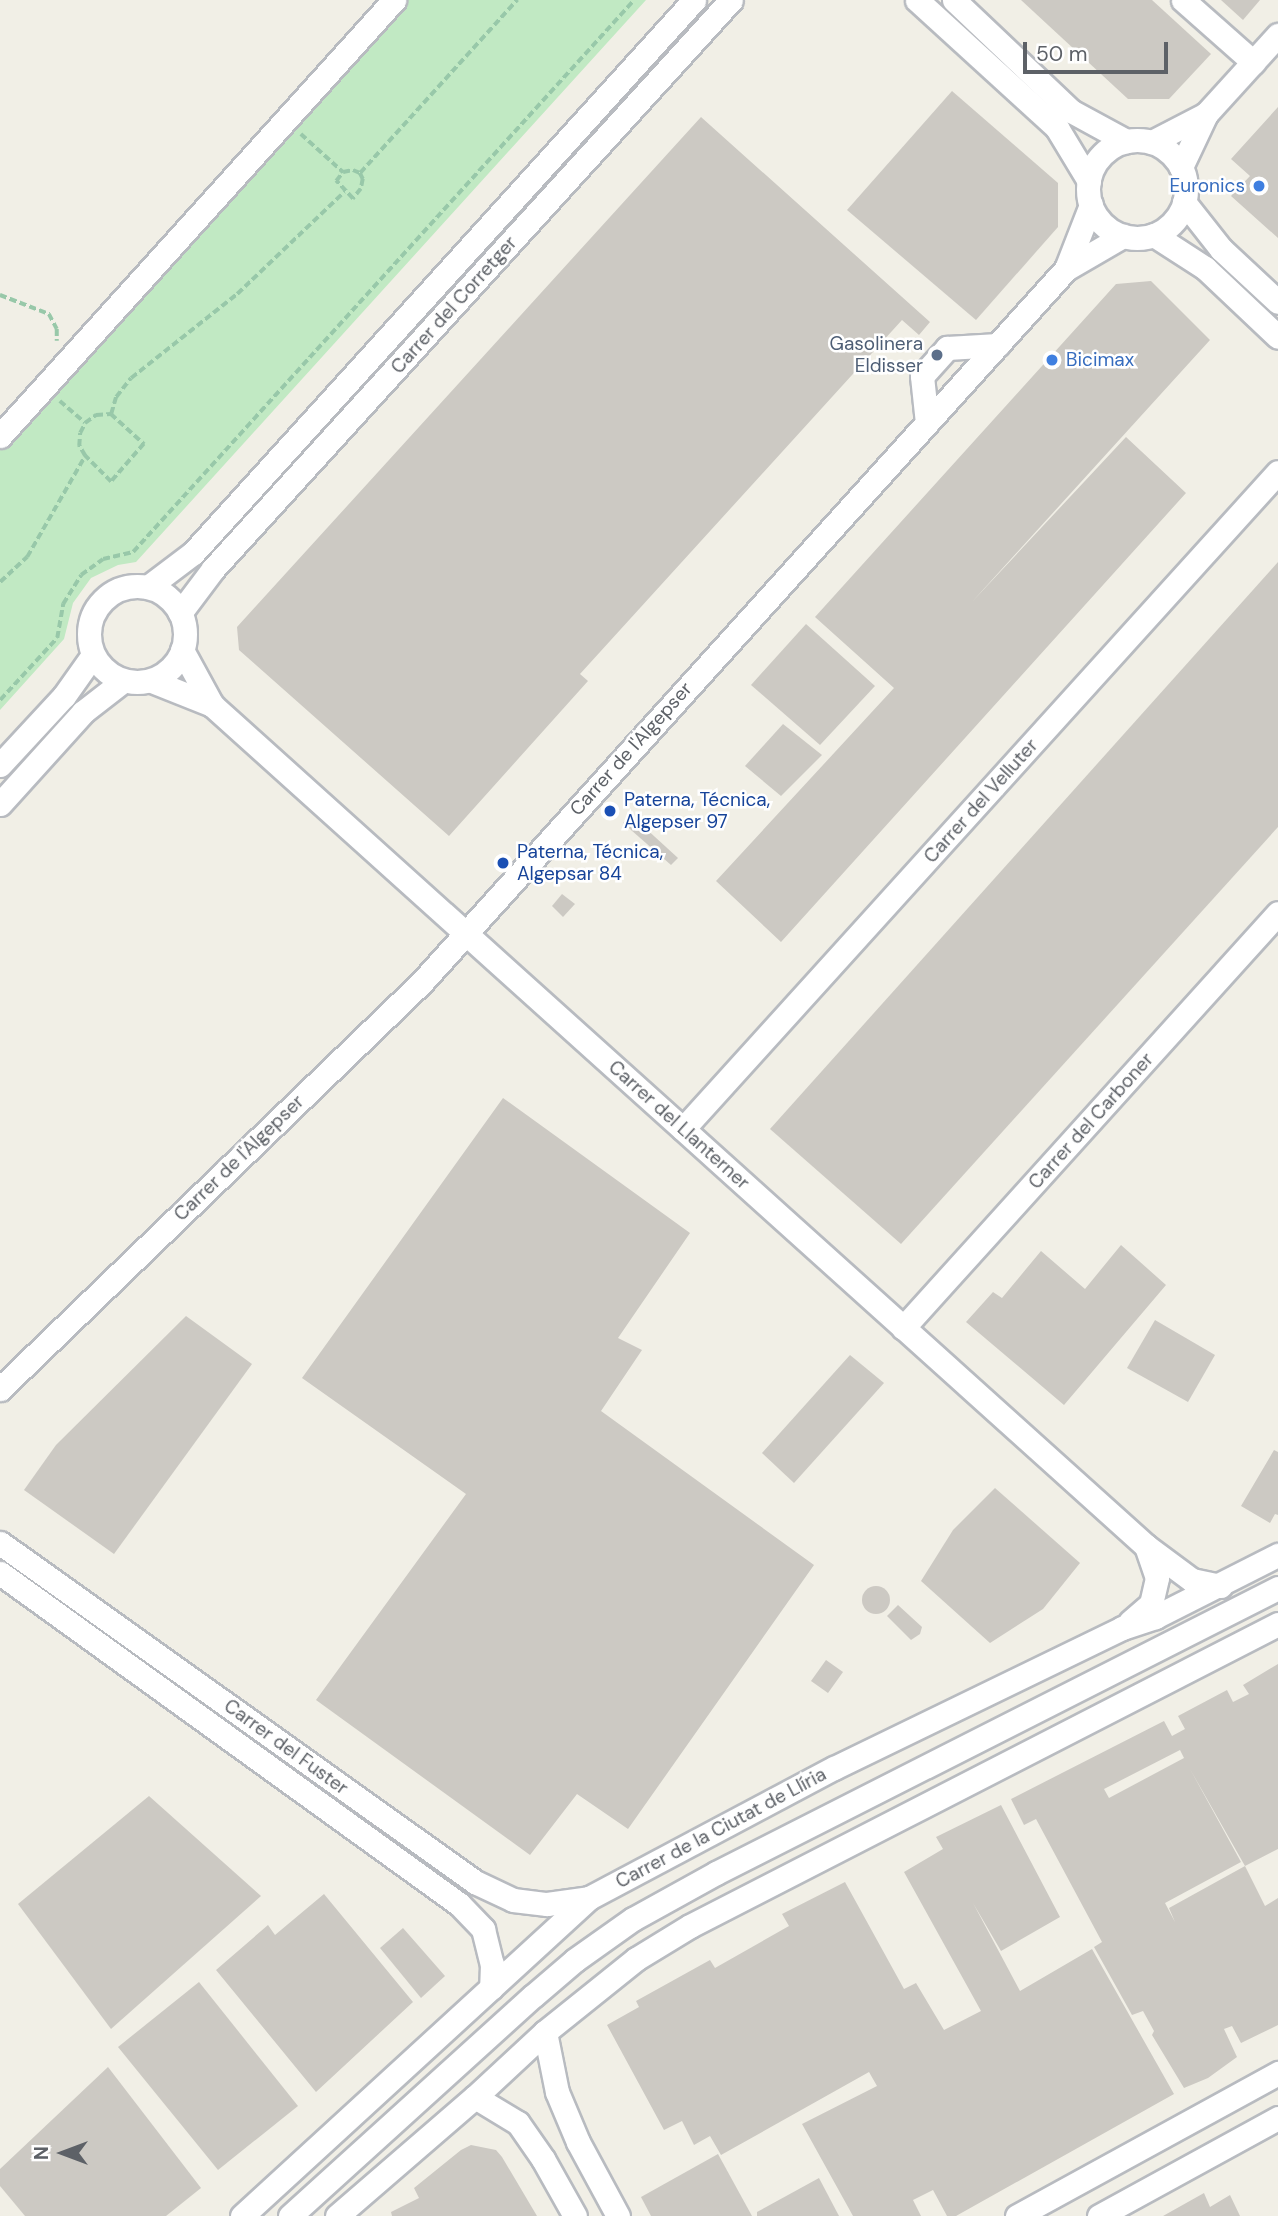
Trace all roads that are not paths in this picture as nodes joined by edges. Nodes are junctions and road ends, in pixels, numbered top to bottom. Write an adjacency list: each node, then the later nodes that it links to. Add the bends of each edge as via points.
1 (394, 0): 23 (street)
2 (694, 0): 25 (street, Carrer del Corretger, via 193,553)
3 (731, 0): 26 (street, Carrer del Corretger, via 213,569)
4 (917, 0): 13 (street, via 1057,128)
5 (954, 0): 10 (street, via 1071,111)
6 (1183, 0): 8 (street)
7 (1278, 35): 8 (street)
8 (1253, 62): 9 (street)
9 (1206, 114): 11 (street); 12 (street)
10 (1126, 141): 11 (street); 13 (street, via 1101,156)
11 (1152, 142): 12 (street)
12 (1181, 167): 14 (street)
13 (1089, 181): 15 (street)
14 (1184, 202): 16 (street, via 1172,222); 19 (street, via 1221,249)
15 (1091, 205): 17 (street, via 1098,219); 18 (street)
16 (1154, 235): 17 (street, via 1139,239); 20 (street, via 1205,268)
17 (1123, 236): 18 (street)
18 (1066, 269): 21 (street, Carrer de l'Algepser)
19 (1278, 302)
20 (1278, 337)
21 (998, 345): 22 (street, Carrer de l'Algepser); 22 (street, via 947,348 922,376)
22 (927, 423): 35 (street, Carrer de l'Algepser)
23 (0, 436)
24 (1278, 472): 36 (street, Carrer del Velluter)
25 (148, 587): 26 (street, via 161,592); 28 (street, via 118,590 95,610 89,624)
26 (180, 612): 27 (street)
27 (182, 650): 30 (street, via 165,674); 31 (street, Carrer del Llanterner)
28 (93, 655): 29 (street); 32 (street, via 64,695)
29 (123, 681): 30 (street); 33 (street, via 83,712)
30 (152, 681): 31 (street, Carrer del Llanterner)
31 (212, 705): 35 (street, Carrer del Llanterner)
32 (0, 765)
33 (0, 804)
34 (1278, 914): 37 (street, Carrer del Carboner)
35 (465, 932): 36 (street, Carrer del Llanterner); 38 (street, Carrer de l'Algepser, via 422,982)
36 (683, 1129): 37 (street, Carrer del Llanterner)
37 (903, 1328): 40 (street, Carrer del Llanterner)
38 (0, 1388)
39 (0, 1543): 47 (street, Carrer del Fuster, via 475,1882 513,1900 547,1904)
40 (1146, 1546): 43 (street, Carrer del Llanterner, via 1192,1580); 46 (street, via 1157,1578 1151,1604)
41 (1278, 1555): 43 (street, Carrer de la Ciutat de Llíria)
42 (0, 1573): 48 (street, Carrer del Fuster, via 459,1904 483,1929 492,1964)
43 (1220, 1586): 46 (street, Carrer de la Ciutat de Llíria)
44 (1278, 1588): 54 (street, Carrer de la Ciutat de Llíria, via 633,1919 575,1960)
45 (1278, 1624): 49 (street, via 690,1926 636,1959)
46 (1122, 1628): 47 (street, Carrer de la Ciutat de Llíria, via 834,1768)
47 (589, 1898): 48 (street, Carrer de la Ciutat de Llíria)
48 (491, 1988): 53 (street, Carrer de la Ciutat de Llíria)
49 (545, 2032): 51 (street); 57 (street, via 557,2091)
50 (1278, 2073): 58 (street)
51 (475, 2097): 55 (street); 56 (street, via 518,2123)
52 (1278, 2118): 59 (street)
53 (242, 2216)
54 (290, 2216)
55 (337, 2216)
56 (575, 2216)
57 (618, 2216)
58 (1017, 2216)
59 (1099, 2216)

